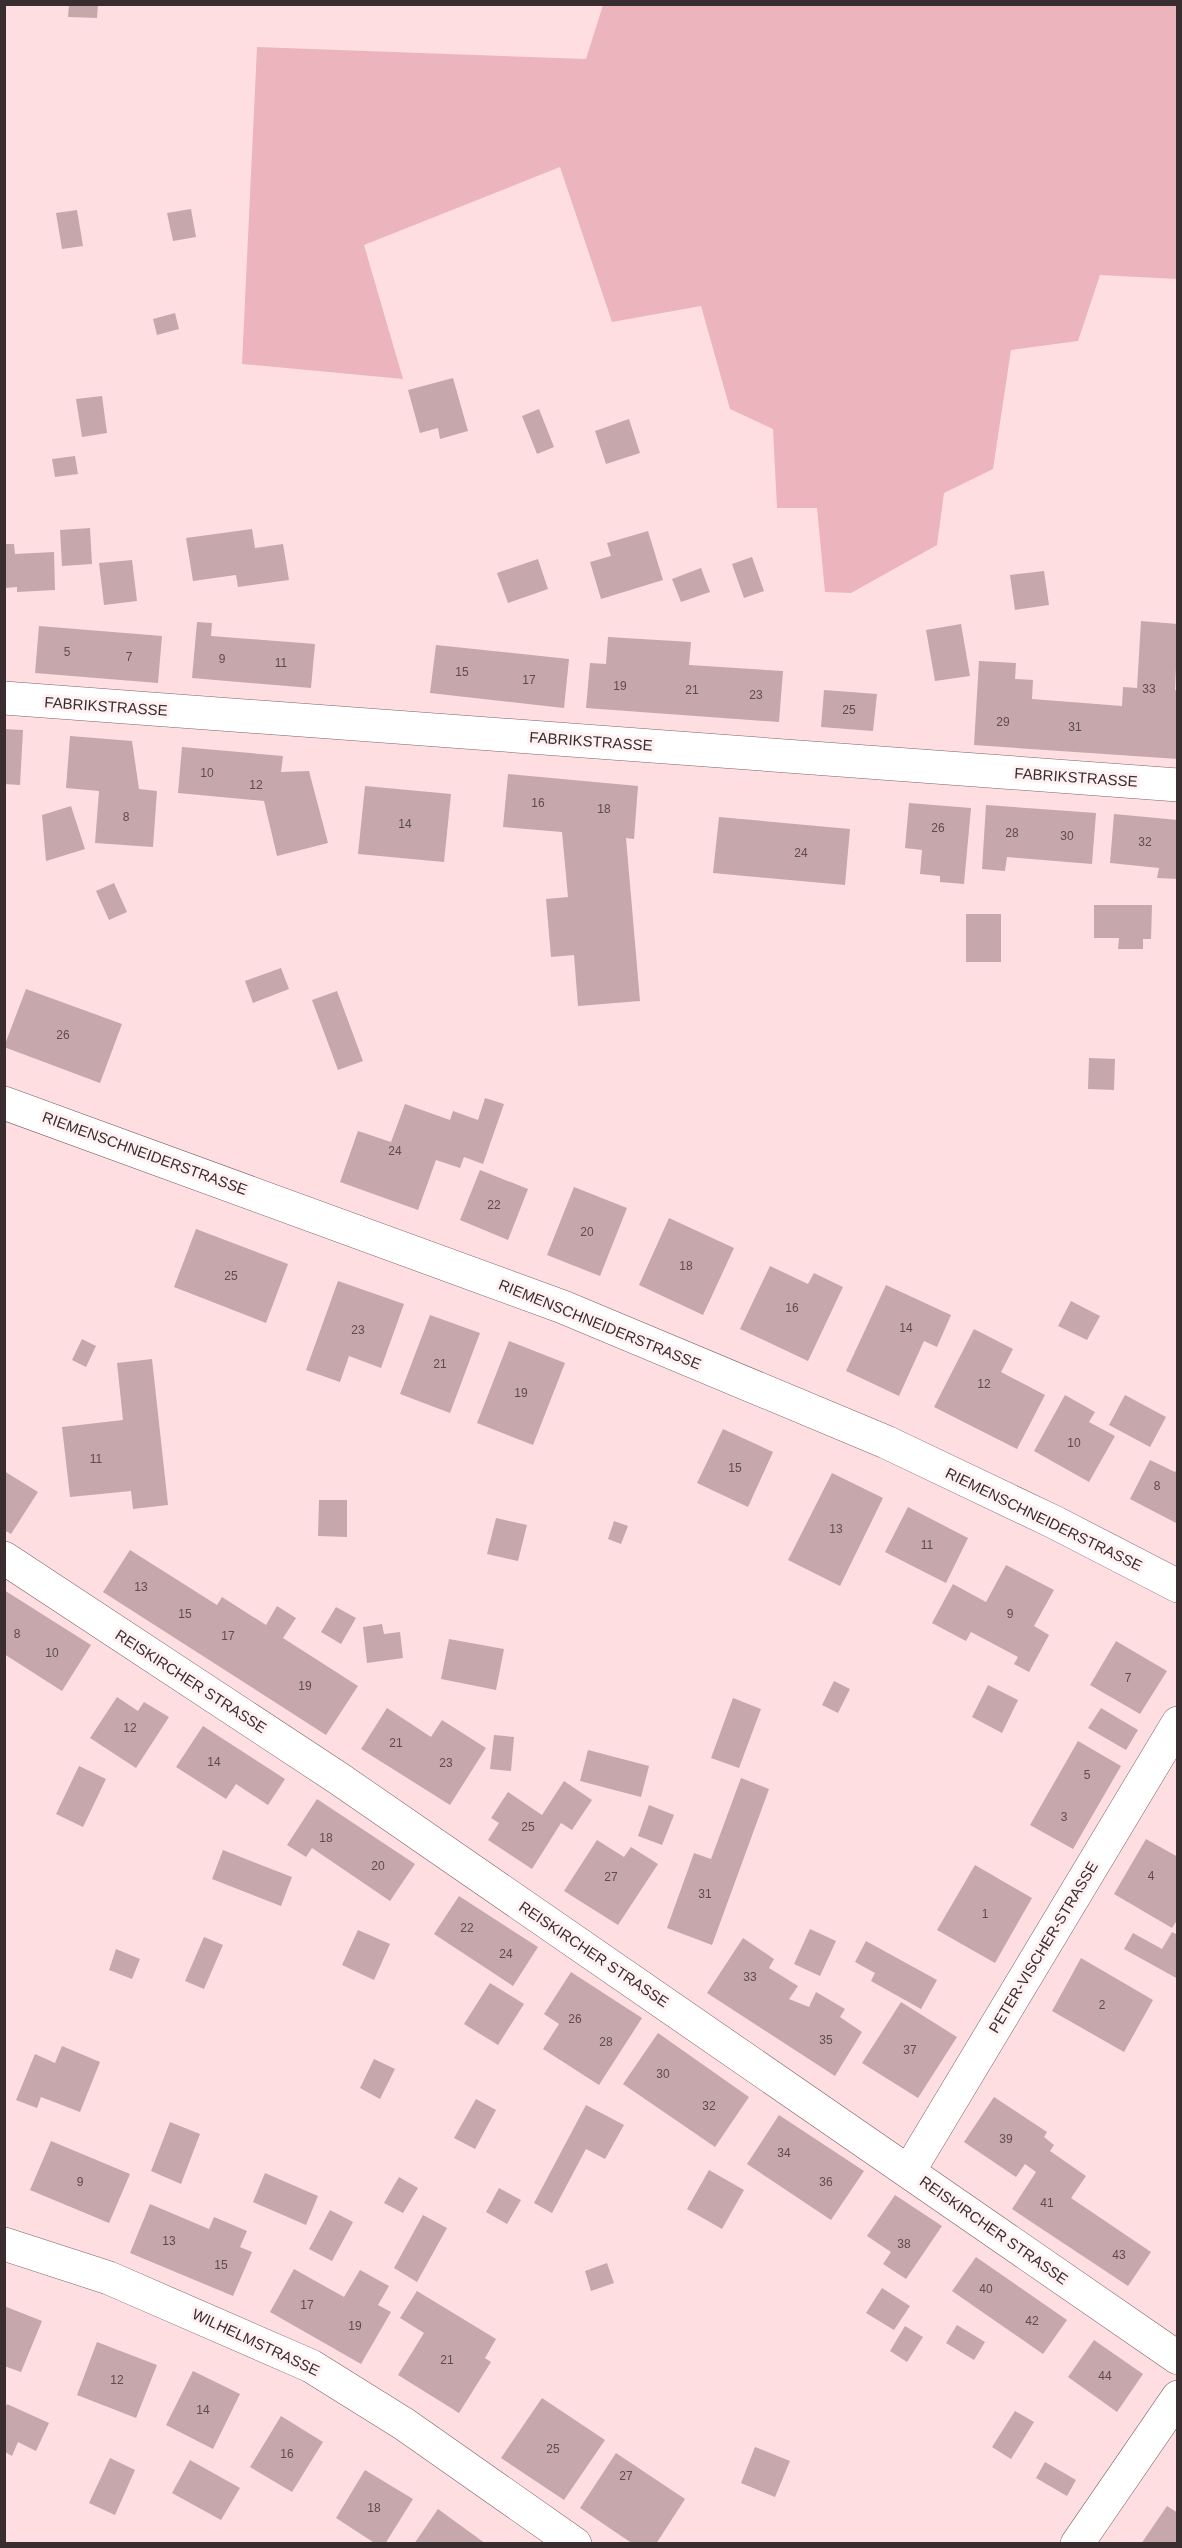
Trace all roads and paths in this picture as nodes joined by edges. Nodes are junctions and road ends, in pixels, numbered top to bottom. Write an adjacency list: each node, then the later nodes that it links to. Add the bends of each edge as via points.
1 (4, 698): 2 (street, FABRIKSTRASSE)
2 (1178, 785)
3 (4, 1103): 5 (street, RIEMENSCHNEIDERSTRASSE, via 563,1307 886,1442)
4 (4, 1558): 7 (street, REISKIRCHER STRASSE, via 338,1778)
5 (1178, 1586)
6 (1178, 1724): 7 (street, PETER-VISCHER-STRASSE)
7 (909, 2171): 9 (street, REISKIRCHER STRASSE)
8 (4, 2244): 11 (street, WILHELMSTRASSE, via 109,2278 311,2366 404,2424)
9 (1178, 2358)
10 (1178, 2397): 12 (street)
11 (575, 2544)
12 (1077, 2544)

